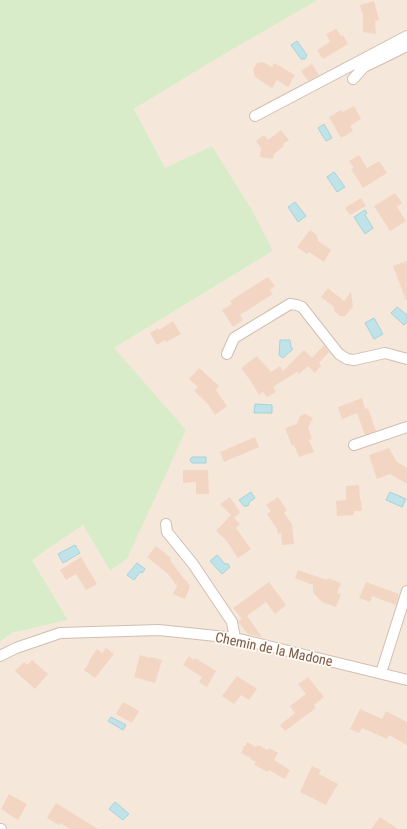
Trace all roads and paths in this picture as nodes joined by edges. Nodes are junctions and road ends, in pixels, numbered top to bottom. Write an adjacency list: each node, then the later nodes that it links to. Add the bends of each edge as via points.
1 (407, 36): 4 (street)
2 (407, 46): 3 (street, via 364,67)
3 (353, 79)
4 (255, 116)
5 (227, 354): 6 (street, via 234,338 290,304 297,304 339,354 347,359 354,360 385,353)
6 (407, 359)
7 (407, 427): 8 (street)
8 (354, 445)
9 (166, 524): 11 (street, via 167,532 193,564 232,622)
10 (407, 591): 13 (street)
11 (235, 638): 12 (street, Chemin de la Madone, via 159,630 60,633); 13 (street, Chemin de la Madone)
12 (0, 656)
13 (381, 673): 14 (street, Chemin de la Madone)
14 (407, 680)

